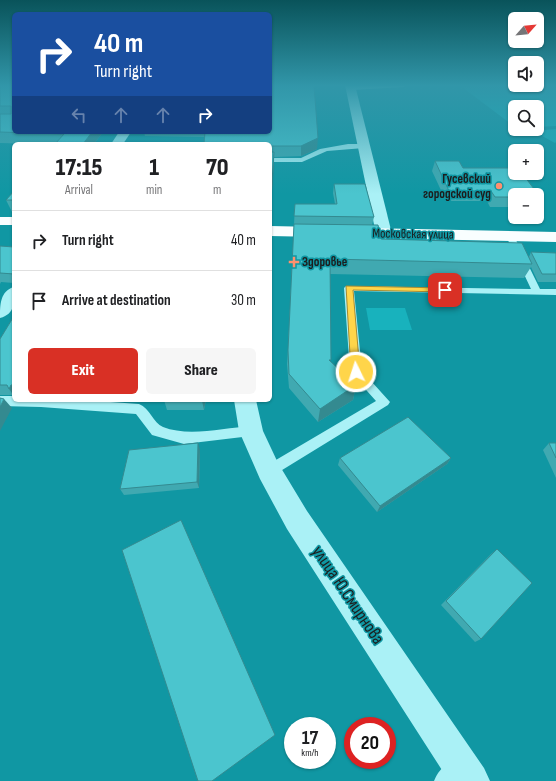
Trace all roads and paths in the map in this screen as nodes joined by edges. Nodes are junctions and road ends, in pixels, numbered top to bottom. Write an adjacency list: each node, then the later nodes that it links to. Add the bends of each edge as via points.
1 (359, 121): 2 (street)
2 (364, 146): 3 (lane, via 331,148 302,160); 7 (street)
3 (272, 160)
4 (0, 221): 5 (main road)
5 (12, 221)
6 (272, 231): 7 (main road, Московская улица)
7 (384, 234): 8 (main road, Московская улица)
8 (510, 236): 9 (main road, Московская улица); 10 (lane)
9 (556, 237)
10 (537, 292): 11 (lane); 20 (lane, via 349,288 356,372 384,402)
11 (556, 292)
12 (12, 296): 13 (street)
13 (0, 312)
14 (0, 401): 15 (lane)
15 (12, 401)
16 (75, 402): 18 (lane)
17 (245, 402): 19 (street, улица Ю.Смирнова)
18 (140, 404): 19 (lane, via 157,431 184,438)
19 (251, 431): 20 (street, улица Ю.Смирнова)
20 (269, 471): 21 (street, улица Ю.Смирнова, via 297,520)
21 (458, 776)

